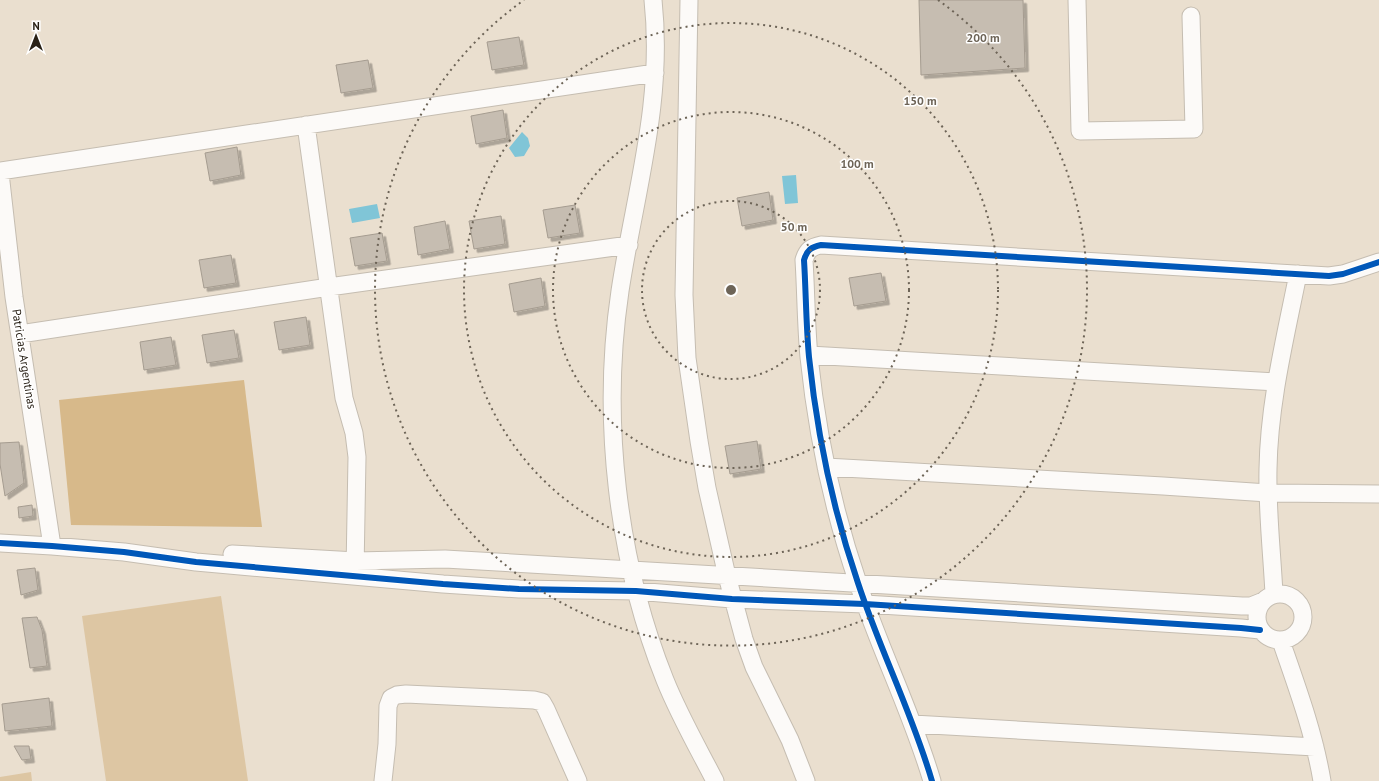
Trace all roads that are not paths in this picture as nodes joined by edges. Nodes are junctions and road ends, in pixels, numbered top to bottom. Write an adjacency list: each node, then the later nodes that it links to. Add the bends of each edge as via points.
1 (653, 0): 5 (street)
2 (689, 0): 23 (street, via 684,267 686,350 698,441)
3 (1077, 0): 4 (street, via 1080,131 1194,129)
4 (1191, 16)
5 (655, 73): 6 (street); 8 (street, via 649,137)
6 (306, 125): 7 (street); 11 (street)
7 (0, 172): 12 (street, Patricias Argentinas)
8 (629, 245): 11 (street); 22 (street, via 615,327 612,412 615,462)
9 (1379, 262): 10 (street, via 1343,274)
10 (1298, 274): 14 (street, via 821,245 806,252 804,260); 15 (street)
11 (329, 287): 13 (street); 21 (street, via 344,398 354,433 357,457)
12 (7, 298): 13 (street, Patricias Argentinas)
13 (20, 334): 20 (street, Patricias Argentinas)
14 (809, 355): 15 (street); 16 (street, via 815,408)
15 (1276, 382): 17 (street, via 1270,429)
16 (826, 467): 17 (street); 24 (street)
17 (1268, 493): 18 (street); 26 (street)
18 (1379, 494)
19 (0, 543): 20 (street)
20 (52, 546): 21 (street, via 196,562)
21 (355, 568): 22 (street, via 445,559); 25 (street, via 443,584)
22 (631, 571): 23 (street); 25 (street)
23 (727, 576): 24 (street); 27 (street)
24 (857, 582): 26 (street, via 1242,606 1251,606); 28 (street)
25 (636, 591): 27 (street); 35 (street, via 665,680)
26 (1268, 598): 29 (street, via 1258,609 1256,616); 30 (street, via 1289,595 1296,599 1303,612 1301,628 1289,639)
27 (732, 599): 28 (street); 36 (street, via 754,667 790,740)
28 (865, 604): 29 (street); 31 (street)
29 (1260, 630): 30 (street, via 1270,638)
30 (1281, 641): 32 (street)
31 (913, 724): 32 (street); 37 (street)
32 (1315, 747): 38 (street)
33 (383, 781): 34 (street, via 388,706 391,698 406,694 542,702)
34 (578, 781)
35 (715, 781)
36 (806, 781)
37 (932, 781)
38 (1322, 781)

